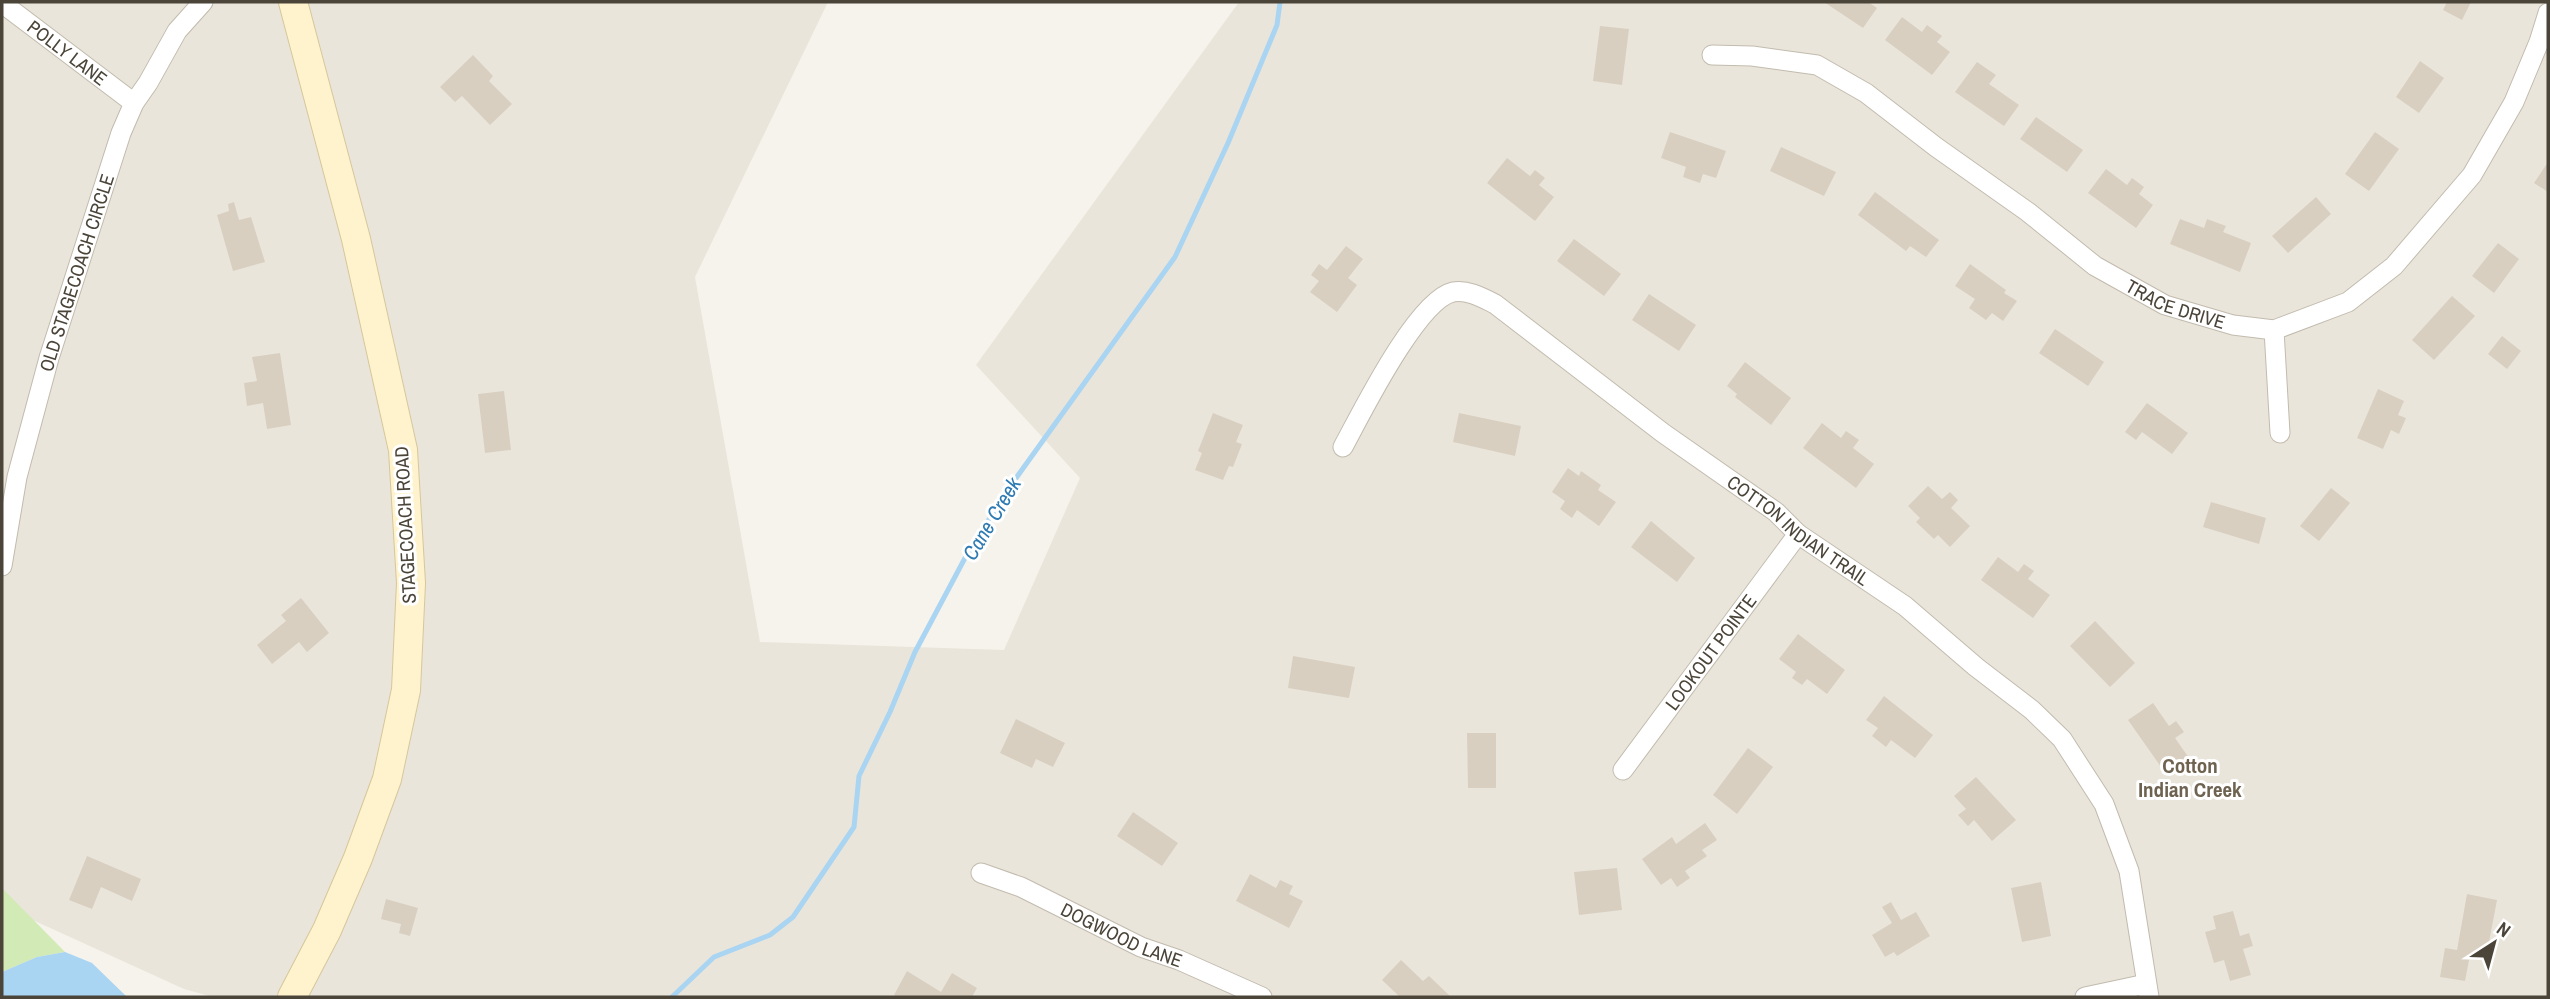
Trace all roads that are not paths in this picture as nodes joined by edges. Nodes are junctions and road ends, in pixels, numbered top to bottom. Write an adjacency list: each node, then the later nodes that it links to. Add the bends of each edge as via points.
1 (203, 2): 6 (street, OLD STAGECOACH CIRCLE, via 177,31)
2 (293, 2): 15 (street, STAGECOACH ROAD, via 356,239 403,450 411,583 406,690 387,779 347,882)
3 (2, 3): 6 (street, POLLY LANE)
4 (2548, 13): 7 (street, TRACE DRIVE, via 2514,102 2472,175 2394,266 2348,302)
5 (1712, 55): 7 (street, TRACE DRIVE, via 1817,65 1866,93 2095,266 2165,306 2233,325)
6 (134, 103): 11 (street, OLD STAGECOACH CIRCLE, via 50,358 17,477)
7 (2274, 330): 8 (street)
8 (2280, 433)
9 (1343, 447): 10 (street, COTTON INDIAN TRAIL, via 1386,368 1433,303 1453,292 1475,295 1495,304 1663,433 1776,512)
10 (1798, 534): 12 (street, LOOKOUT POINTE); 14 (street, COTTON INDIAN TRAIL, via 1905,607 2062,739 2104,804 2129,870)
11 (2, 566)
12 (1623, 770)
13 (981, 873): 16 (street, DOGWOOD LANE)
14 (2148, 990): 17 (street)
15 (292, 997)
16 (1262, 997)
17 (2085, 997)

